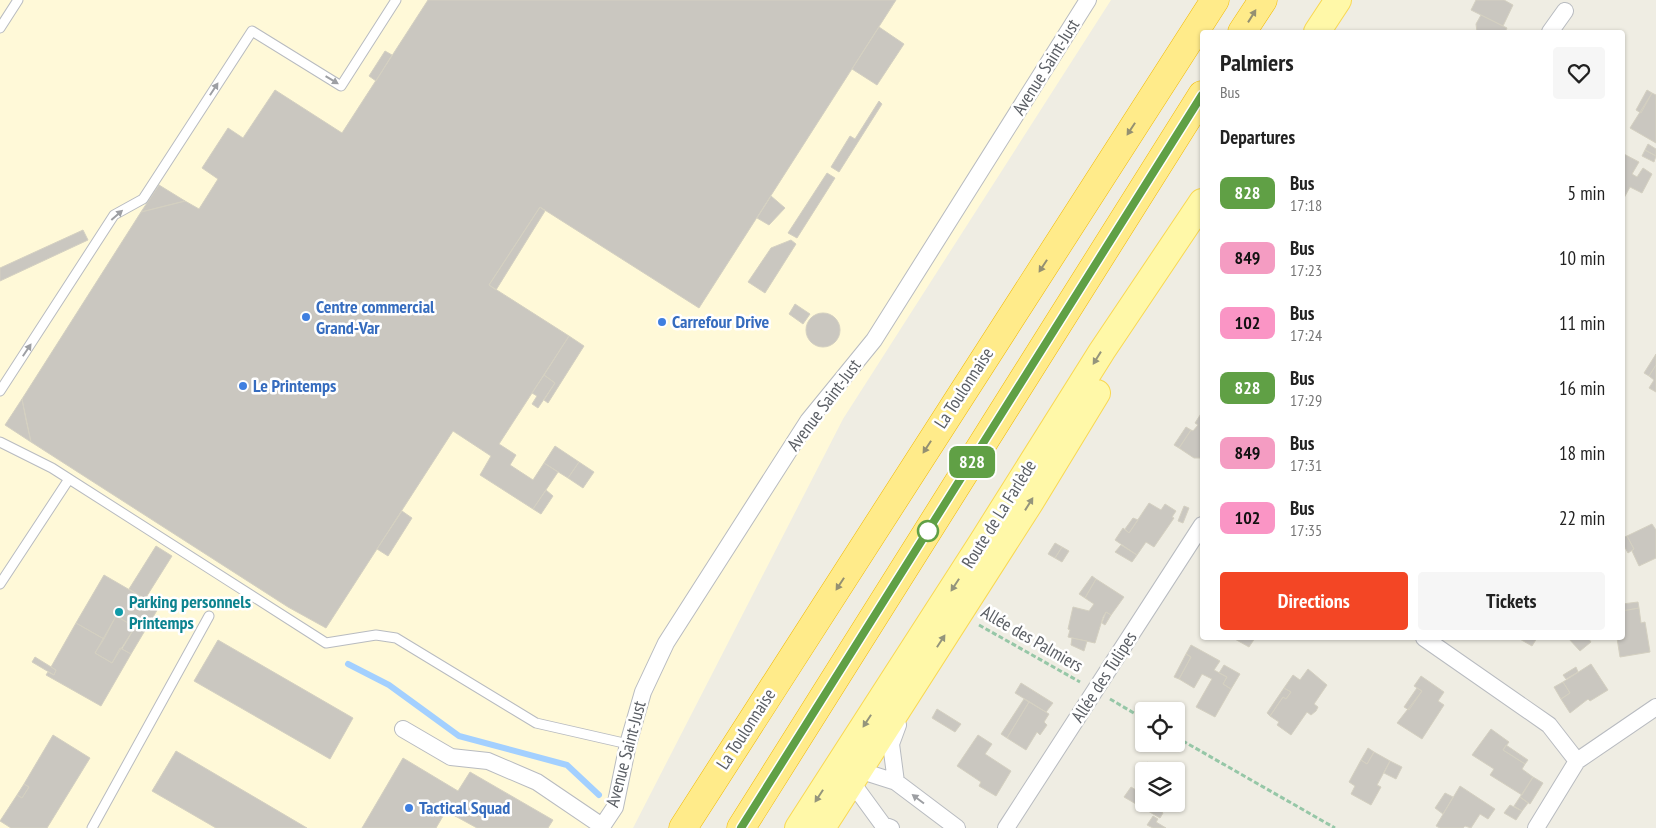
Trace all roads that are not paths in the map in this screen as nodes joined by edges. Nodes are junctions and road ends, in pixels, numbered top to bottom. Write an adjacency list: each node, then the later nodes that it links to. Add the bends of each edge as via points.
1 (18, 0): 9 (lane)
2 (396, 0): 17 (lane, one-way to 2, via 114,215 143,199 252,32 341,86)
3 (1088, 0): 27 (street, Avenue Saint-Just, via 874,340 808,421 666,643 643,692)
4 (1206, 0): 14 (highway)
5 (1215, 0): 14 (highway, La Toulonnaise)
6 (1262, 0): 10 (highway, one-way to 6)
7 (1338, 0): 11 (main road)
8 (1565, 11): 12 (street)
9 (0, 28)
10 (1243, 30)
11 (1318, 30)
12 (1551, 30)
13 (1200, 98): 35 (highway)
14 (1149, 100): 34 (highway, La Toulonnaise, one-way to 34)
15 (1200, 205): 29 (main road, Route de La Farlède, one-way to 29, via 1102,351)
16 (1200, 221): 24 (main road, Route de La Farlède, one-way to 16, via 1030,503)
17 (0, 391)
18 (0, 442): 19 (lane)
19 (69, 479): 21 (lane); 27 (lane, via 326,643 376,635 396,638 536,723)
20 (1200, 528): 39 (street, Allée des Tulipes)
21 (0, 584)
22 (209, 616): 33 (lane)
23 (1427, 640): 28 (street, via 1549,725)
24 (915, 682): 29 (main road, Route de La Farlède); 30 (street, via 891,744)
25 (1656, 707): 28 (street)
26 (403, 729): 31 (street, via 451,757 488,761 537,782)
27 (628, 744): 31 (street, Avenue Saint-Just, via 615,807)
28 (1577, 761): 40 (street)
29 (850, 773): 30 (street); 32 (street); 36 (main road, Route de La Farlède, one-way to 36); 37 (main road, Route de La Farlède)
30 (896, 782): 38 (street, one-way to 30)
31 (602, 827)
32 (882, 827)
33 (92, 828)
34 (683, 828)
35 (741, 828)
36 (798, 828)
37 (822, 828)
38 (957, 828)
39 (1006, 828)
40 (1536, 828)

